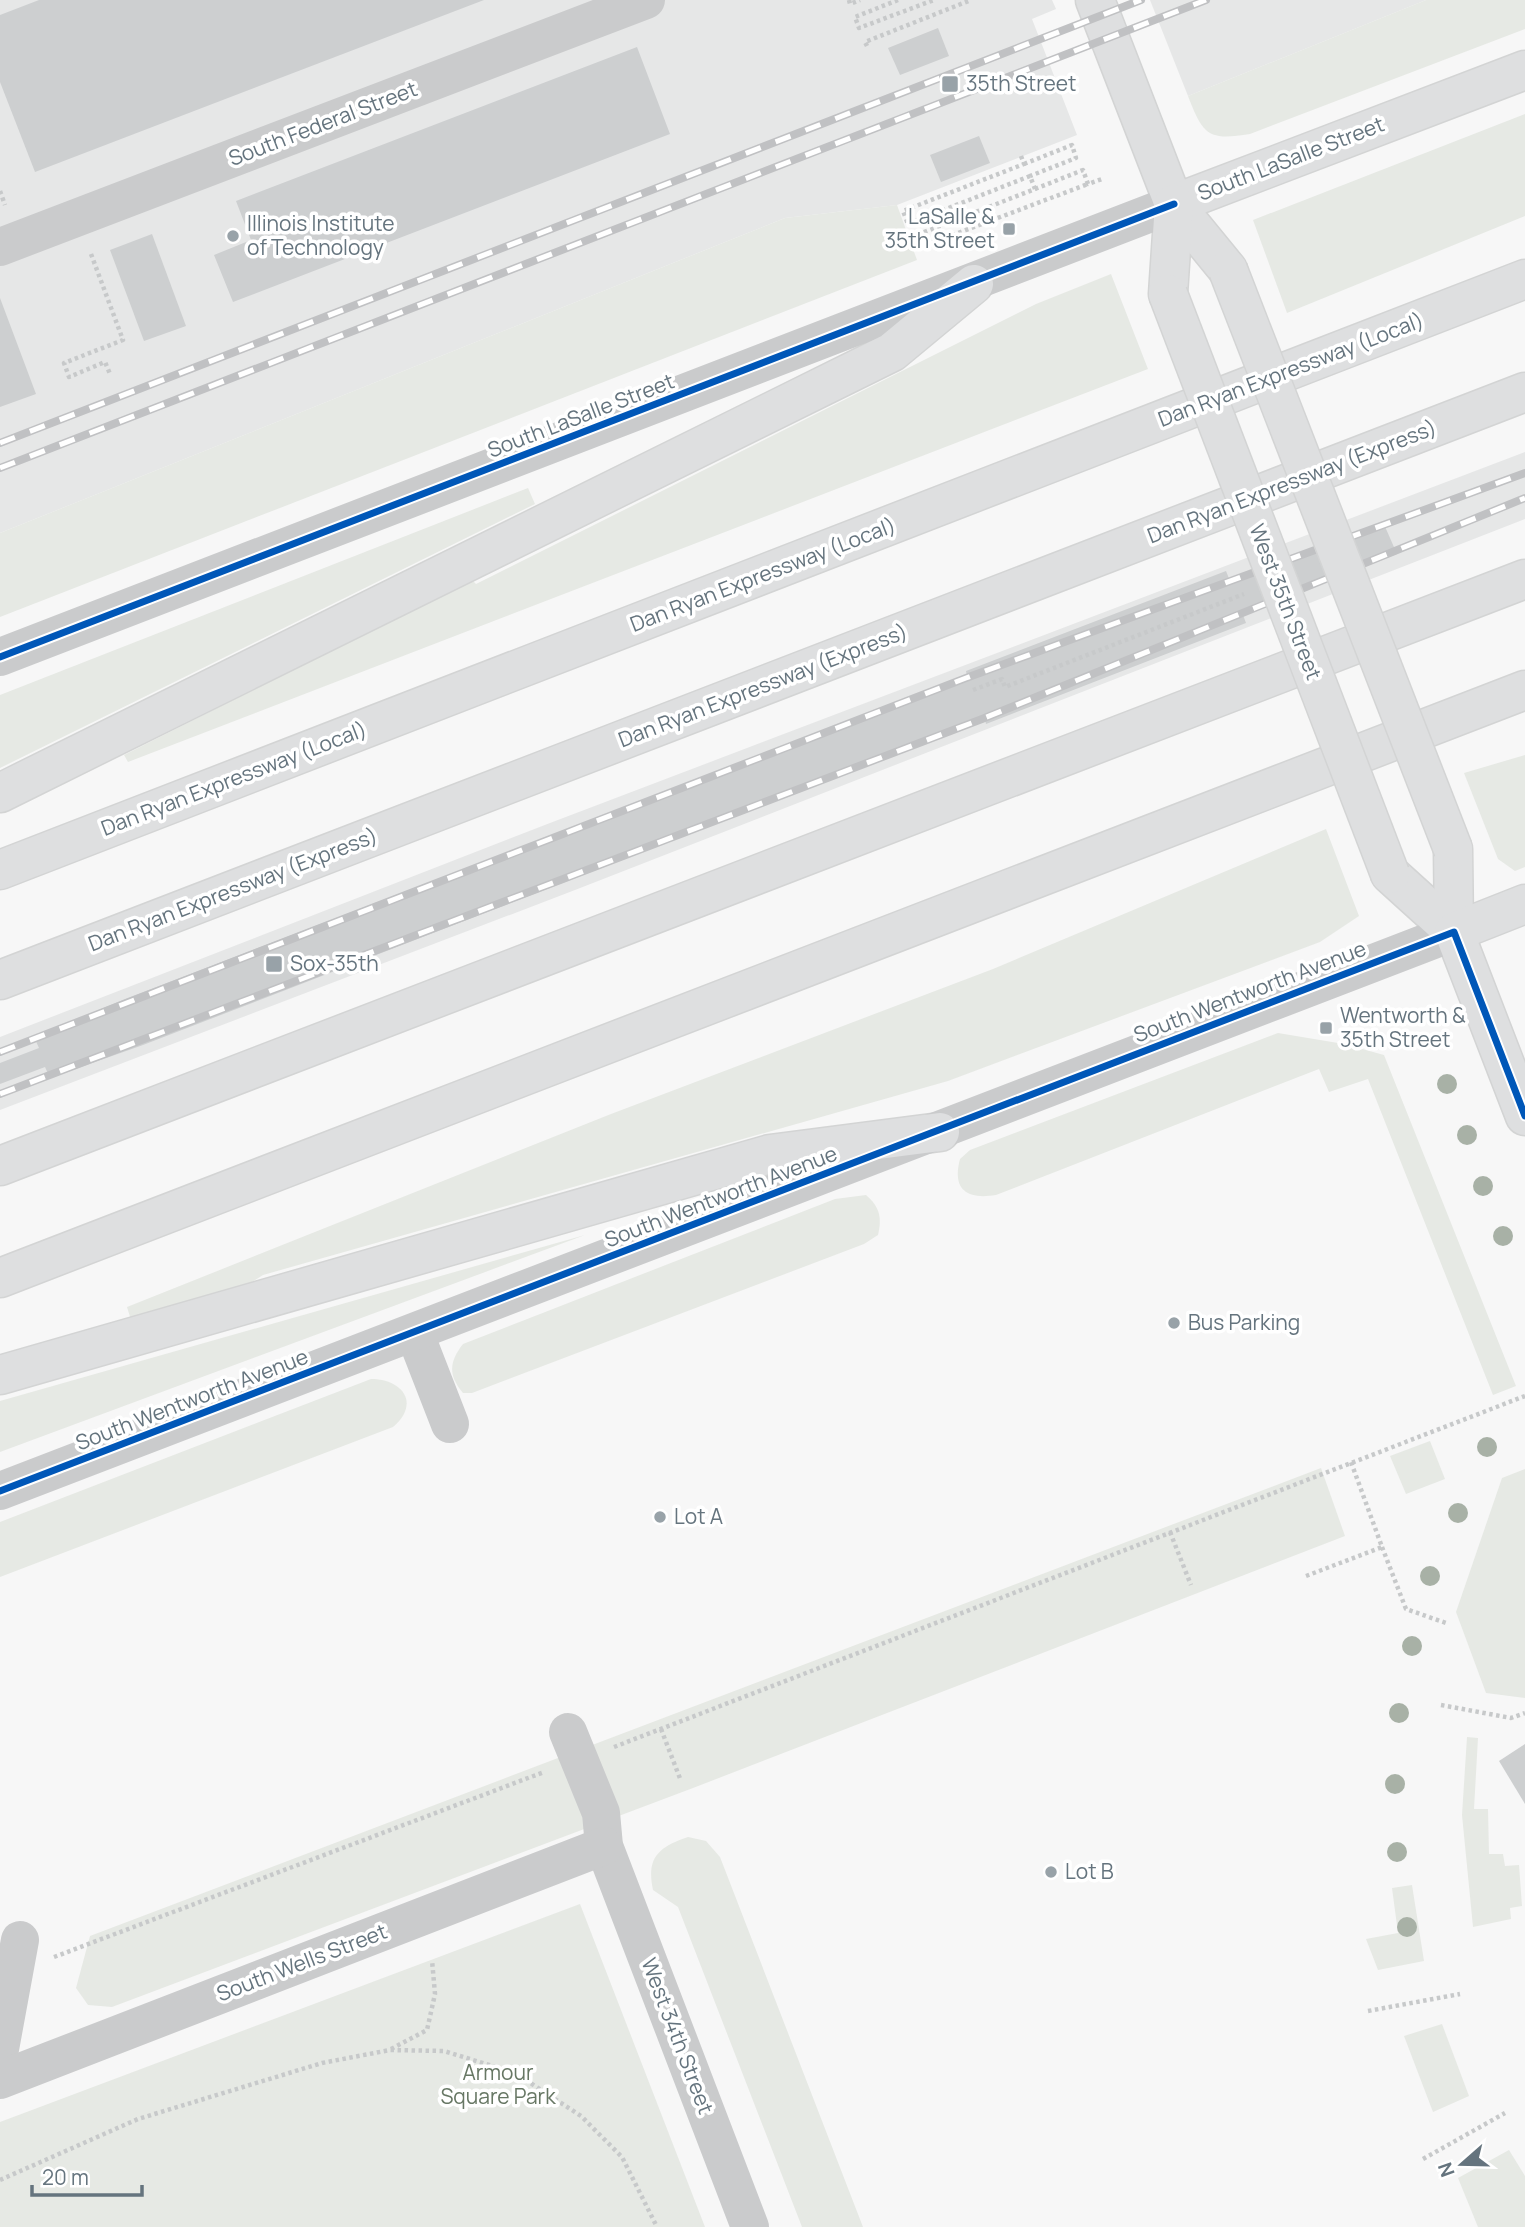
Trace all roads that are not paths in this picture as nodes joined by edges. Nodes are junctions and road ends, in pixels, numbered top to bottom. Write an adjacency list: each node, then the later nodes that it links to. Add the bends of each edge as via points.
1 (646, 0): 5 (street, South Federal Street)
2 (1095, 0): 4 (main road, West 35th Street)
3 (1525, 70): 4 (main road, South LaSalle Street)
4 (1174, 204): 7 (street, South LaSalle Street); 15 (main road, West 35th Street, bridge, via 1228,270 1453,849); 15 (main road, West 35th Street, bridge, via 1168,294 1390,874)
5 (0, 247)
6 (1514, 282): 13 (main road, Dan Ryan Expressway (Local))
7 (974, 284): 10 (street, South LaSalle Street); 12 (main road, via 892,352)
8 (1525, 392): 16 (main road, Dan Ryan Expressway (Express))
9 (1525, 579): 19 (main road)
10 (0, 657)
11 (1525, 690): 20 (main road)
12 (0, 793)
13 (0, 870)
14 (1525, 904): 15 (main road, South Wentworth Avenue)
15 (1454, 932): 17 (main road, West 35th Street); 18 (street, South Wentworth Avenue)
16 (0, 980)
17 (1525, 1116)
18 (940, 1132): 21 (street, South Wentworth Avenue); 22 (main road, via 770,1154)
19 (0, 1166)
20 (0, 1278)
21 (415, 1334): 23 (street); 24 (street, South Wentworth Avenue)
22 (0, 1376)
23 (450, 1424)
24 (0, 1491)
25 (574, 1746): 26 (street, West 34th Street, via 601,1813)
26 (604, 1846): 29 (street, South Wells Street); 30 (street, West 34th Street)
27 (17, 1956): 28 (street)
28 (0, 2049)
29 (0, 2080)
30 (750, 2227)

